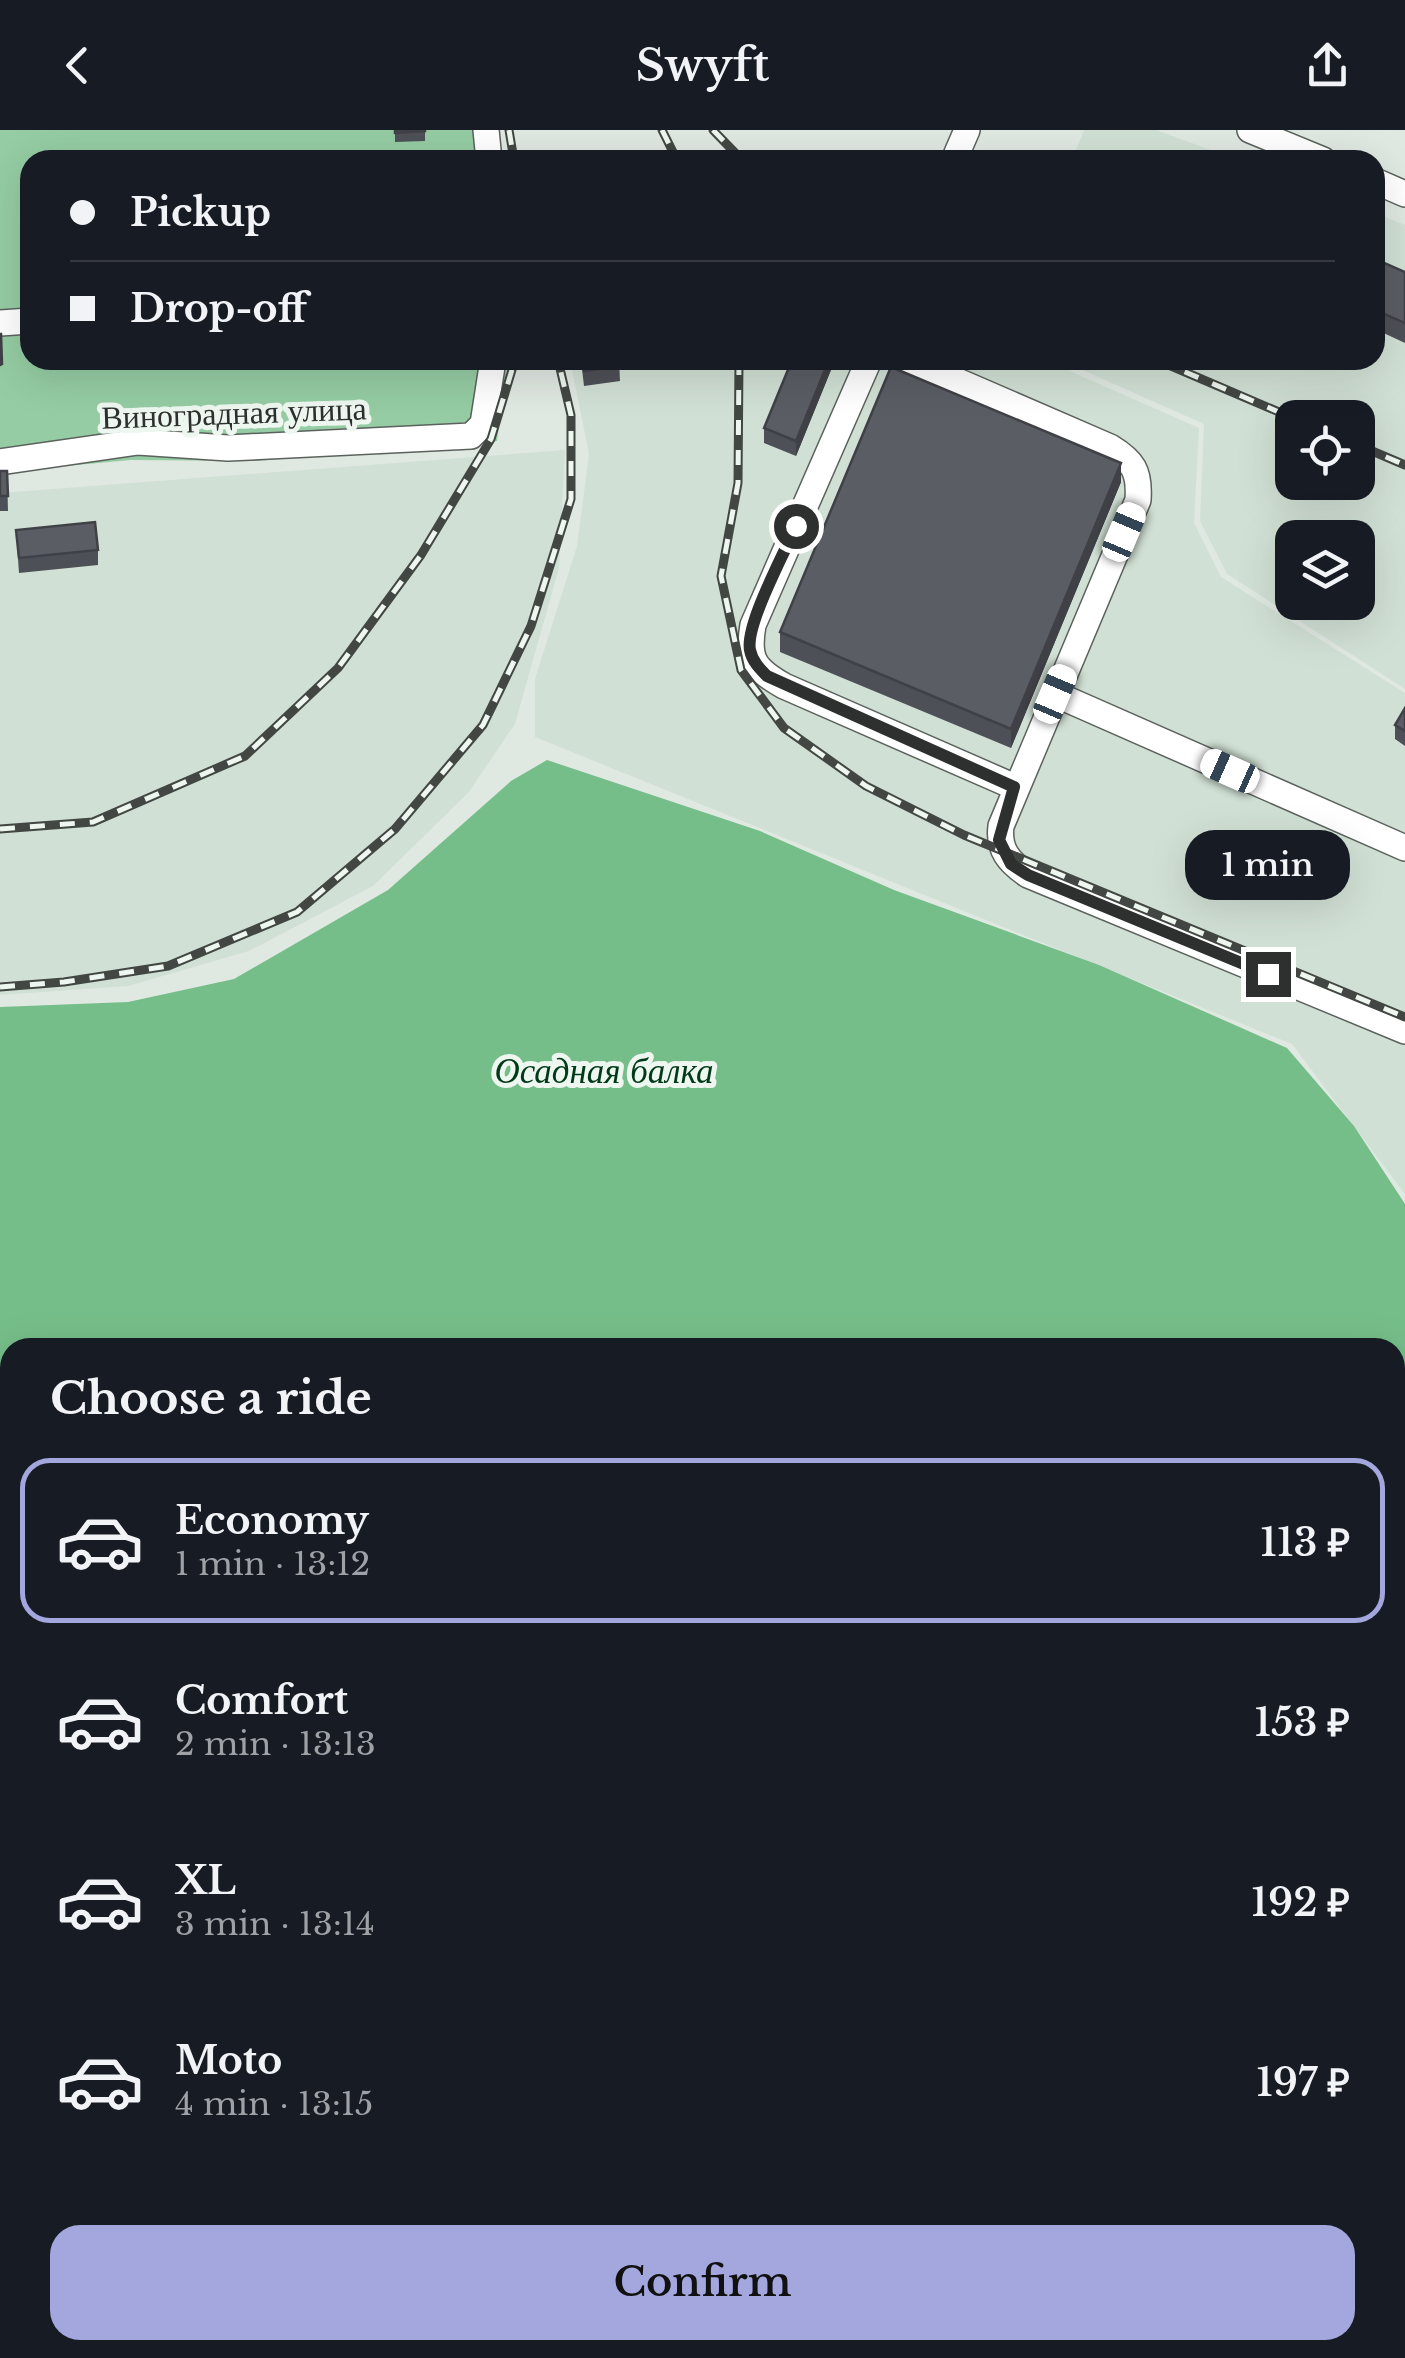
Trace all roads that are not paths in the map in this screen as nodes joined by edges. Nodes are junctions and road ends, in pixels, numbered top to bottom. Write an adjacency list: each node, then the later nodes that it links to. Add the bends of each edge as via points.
1 (1252, 130): 2 (street)
2 (1299, 150)
3 (491, 370): 6 (street, Виноградная улица, via 483,424 470,436 228,448 138,442)
4 (865, 370): 8 (street, via 753,625 754,662 784,686)
5 (932, 370): 7 (street, via 1110,446 1132,460 1137,472 1138,500)
6 (0, 462)
7 (1055, 694): 8 (street); 9 (street)
8 (1014, 787): 10 (street, via 999,840 1011,864 1028,875)
9 (1405, 848)
10 (1405, 1031)

